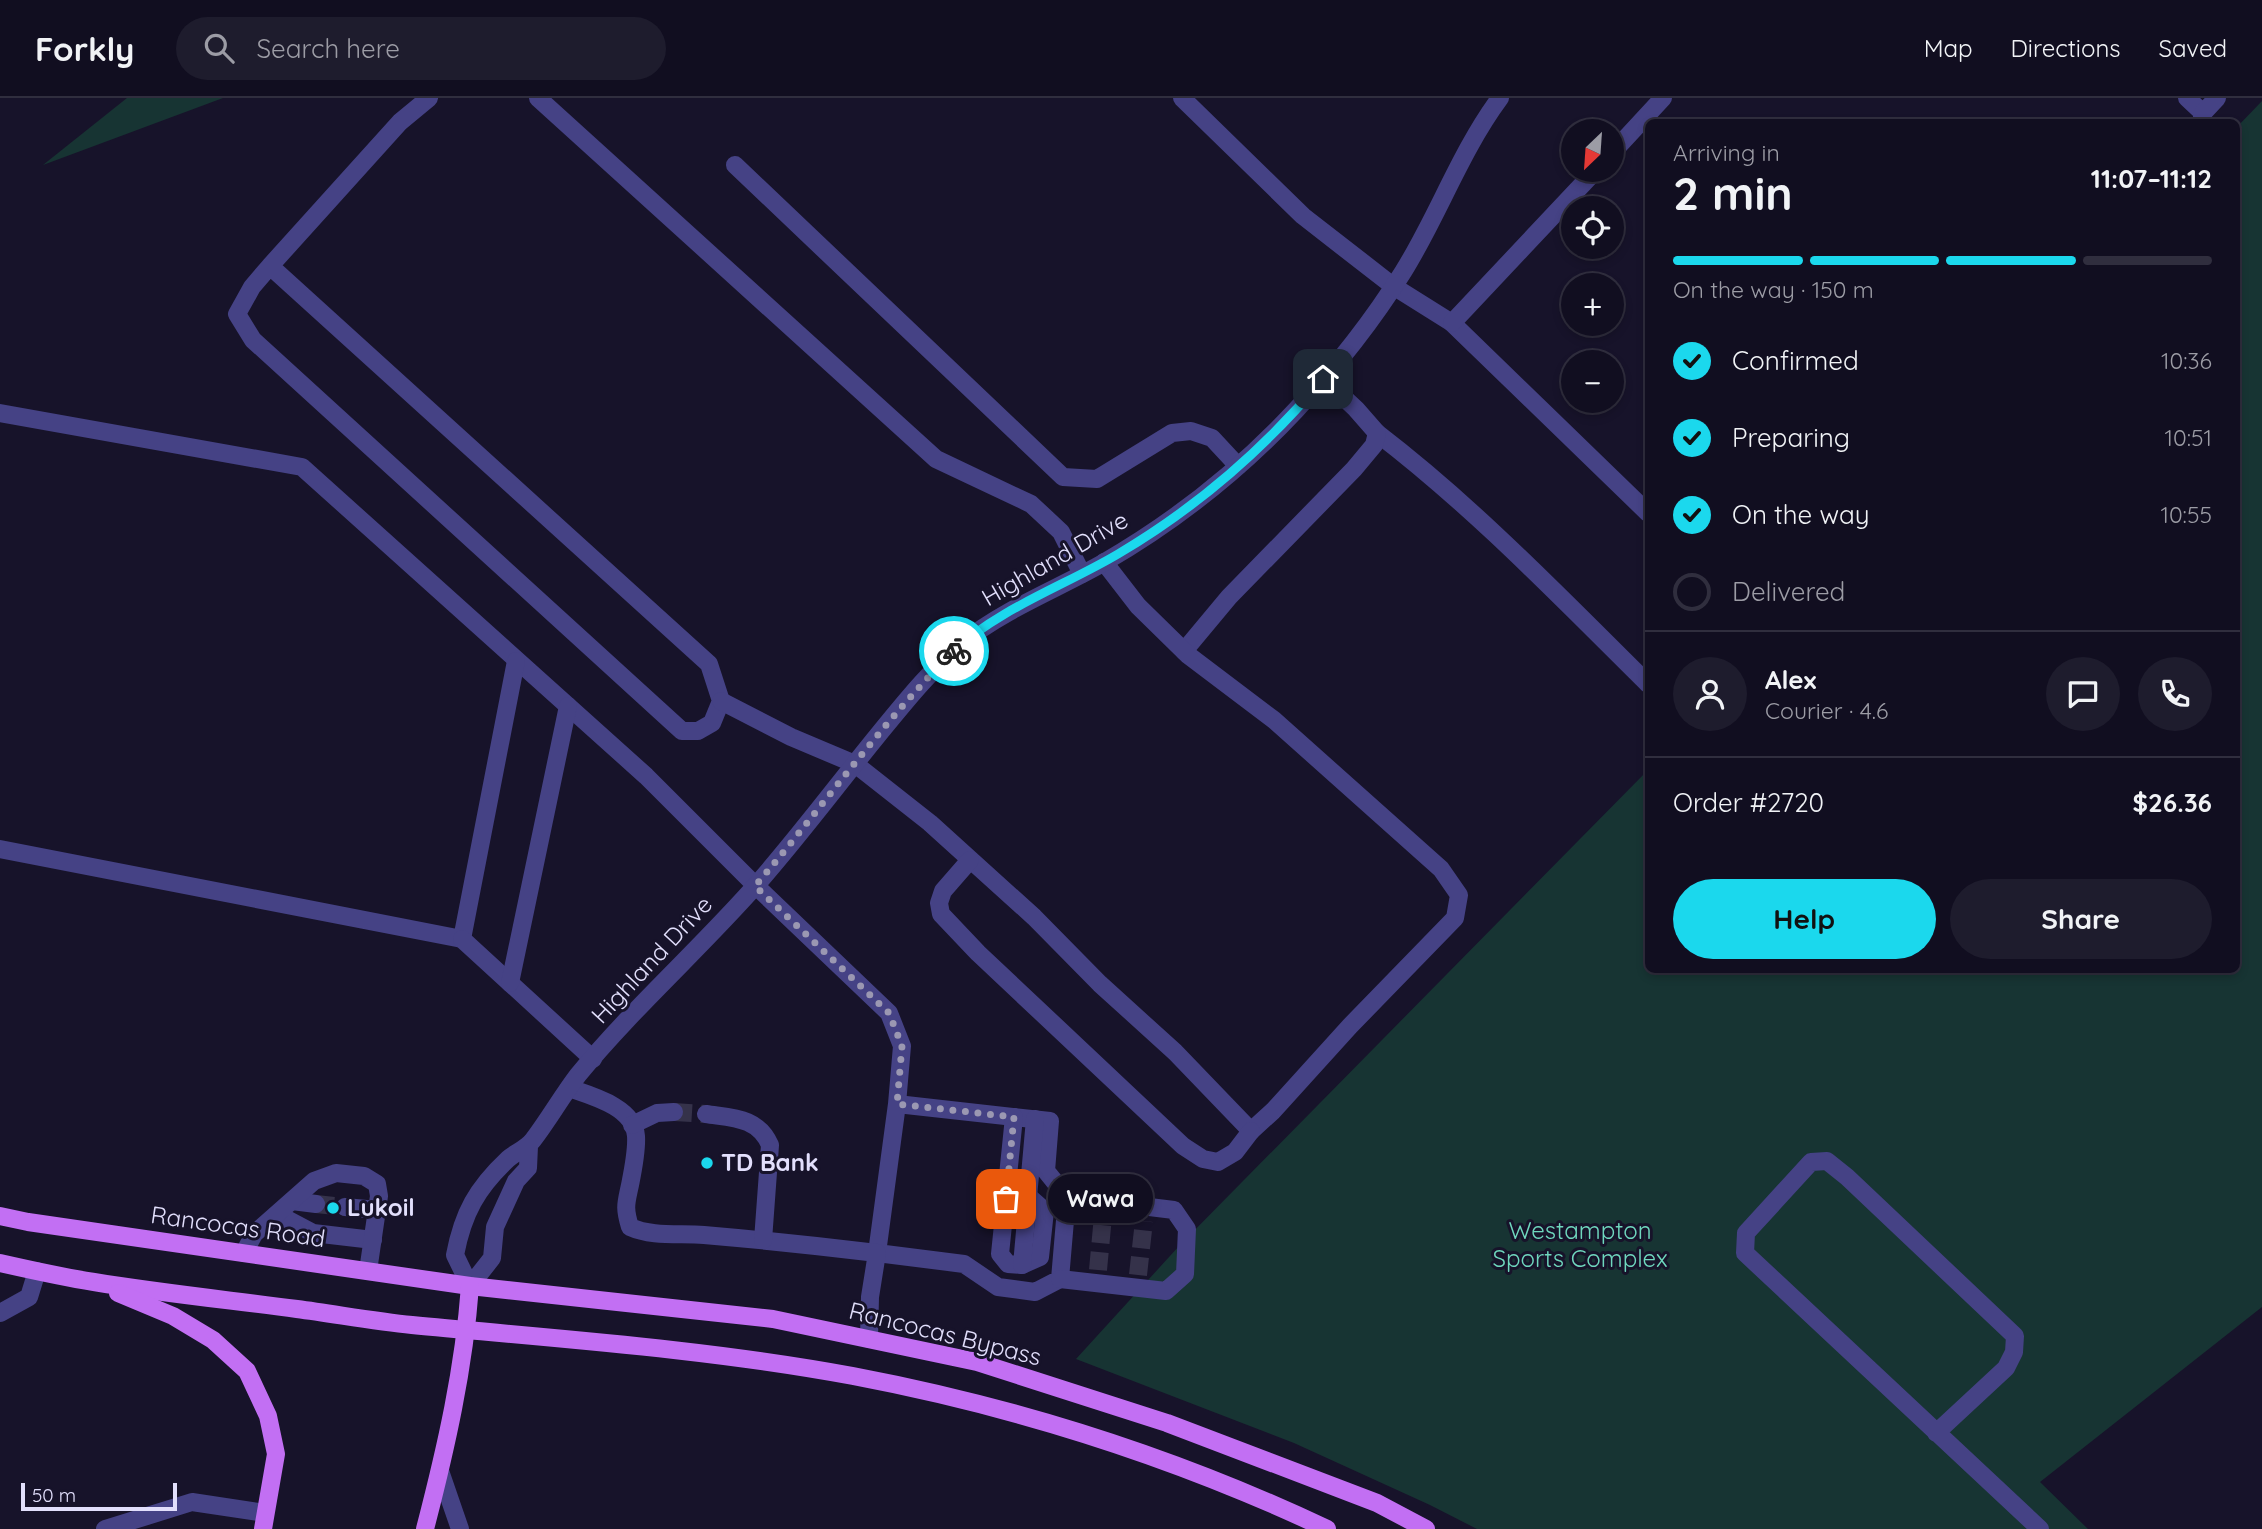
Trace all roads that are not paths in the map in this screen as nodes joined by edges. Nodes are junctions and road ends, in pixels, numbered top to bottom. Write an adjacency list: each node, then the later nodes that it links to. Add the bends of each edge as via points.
1 (429, 98): 12 (street, via 400,122)
2 (538, 98): 21 (street, via 936,458 1031,504 1061,532)
3 (1182, 98): 13 (street, via 1303,216)
4 (1500, 98): 13 (street, Highland Drive)
5 (1663, 98): 9 (street)
6 (2187, 98): 8 (street)
7 (2217, 98): 8 (street)
8 (2202, 118)
9 (1624, 140)
10 (735, 165): 18 (street, via 1063,477 1097,479 1172,433 1191,431 1212,438)
11 (1585, 182): 14 (street)
12 (270, 266): 25 (street, via 709,664); 25 (street, via 237,314 253,341 682,731 698,731 712,723)
13 (1393, 286): 14 (street); 15 (street, Highland Drive)
14 (1452, 323): 19 (street)
15 (1323, 379): 17 (street); 18 (street, Highland Drive)
16 (0, 413): 23 (street, via 302,467)
17 (1377, 433): 22 (street, via 1374,445 1354,470 1229,597); 24 (street, via 1488,526)
18 (1238, 466): 20 (street, Highland Drive, via 1178,514)
19 (1645, 510)
20 (1104, 562): 21 (street, Highland Drive); 22 (street, via 1138,606)
21 (1082, 575): 27 (street, Highland Drive, via 966,640 914,691)
22 (1184, 651): 41 (street, via 1274,720 1441,869 1459,895 1455,918)
23 (516, 661): 26 (street); 31 (street)
24 (1645, 681)
25 (721, 701): 27 (street)
26 (568, 706): 30 (street, via 646,776); 32 (street)
27 (855, 764): 29 (street, via 930,822); 30 (street, Highland Drive)
28 (0, 849): 31 (street)
29 (970, 860): 41 (street, via 1175,1052); 41 (street, via 943,891 939,903 941,915 987,963 1203,1160 1218,1162 1235,1152)
30 (755, 886): 33 (street, Highland Drive); 35 (street, via 889,1013 902,1046)
31 (461, 939): 32 (street)
32 (510, 983): 33 (street)
33 (593, 1059): 34 (street, Highland Drive)
34 (569, 1088): 40 (street, via 602,1100 628,1116); 42 (street, Highland Drive)
35 (897, 1104): 38 (street); 53 (street)
36 (674, 1112): 40 (street, via 657,1113)
37 (706, 1114): 51 (street, via 748,1120 765,1134 769,1145)
38 (1014, 1117): 39 (street); 39 (street, via 1000,1254 1008,1264 1022,1265 1040,1257 1045,1211 1028,1196)
39 (1035, 1119): 43 (street, via 1050,1121 1046,1171)
40 (632, 1125): 51 (street, via 635,1147 624,1208 630,1227 642,1232)
41 (1251, 1131)
42 (529, 1146): 59 (street, Highland Drive, via 528,1168 516,1181 495,1227 492,1258); 59 (street, Highland Drive, via 484,1184 468,1209 455,1255)
43 (1067, 1197): 57 (street); 57 (street, via 1104,1209 1144,1214 1174,1210 1187,1229 1185,1274 1166,1291 1138,1281 1097,1276)
44 (292, 1201): 45 (street); 47 (street, via 314,1181 336,1173 364,1176 377,1184); 48 (street)
45 (316, 1204)
46 (345, 1207): 47 (street)
47 (377, 1210): 50 (street)
48 (277, 1214): 50 (street, via 313,1233); 52 (street, via 254,1234)
49 (0, 1216): 52 (main road, Rancocas Road)
50 (373, 1240): 55 (street)
51 (763, 1240): 53 (street)
52 (244, 1253): 55 (main road, Rancocas Road)
53 (877, 1253): 57 (street, via 964,1264 998,1287 1035,1292); 62 (street)
54 (0, 1263): 56 (main road)
55 (368, 1270): 59 (main road, Rancocas Road)
56 (37, 1271): 58 (main road); 60 (street, via 29,1297)
57 (1060, 1279)
58 (92, 1282): 61 (main road); 65 (main road, via 173,1316 213,1340 247,1371 268,1416 275,1454)
59 (470, 1286): 61 (main road); 62 (main road, Rancocas Bypass, via 773,1319)
60 (0, 1313)
61 (467, 1329): 64 (main road); 69 (main road, via 730,1356 981,1405 1107,1441)
62 (869, 1339): 70 (main road, Rancocas Bypass, via 977,1362 1167,1423 1377,1503)
63 (1936, 1433): 63 (street, via 1745,1253 1746,1233 1811,1162 1827,1161 1847,1177 2015,1336 2014,1352 2006,1367); 71 (street)
64 (440, 1471): 67 (main road); 68 (street)
65 (264, 1521): 66 (street, via 192,1502)
66 (105, 1529)
67 (425, 1529)
68 (460, 1529)
69 (1327, 1529)
70 (1426, 1529)
71 (2040, 1529)

